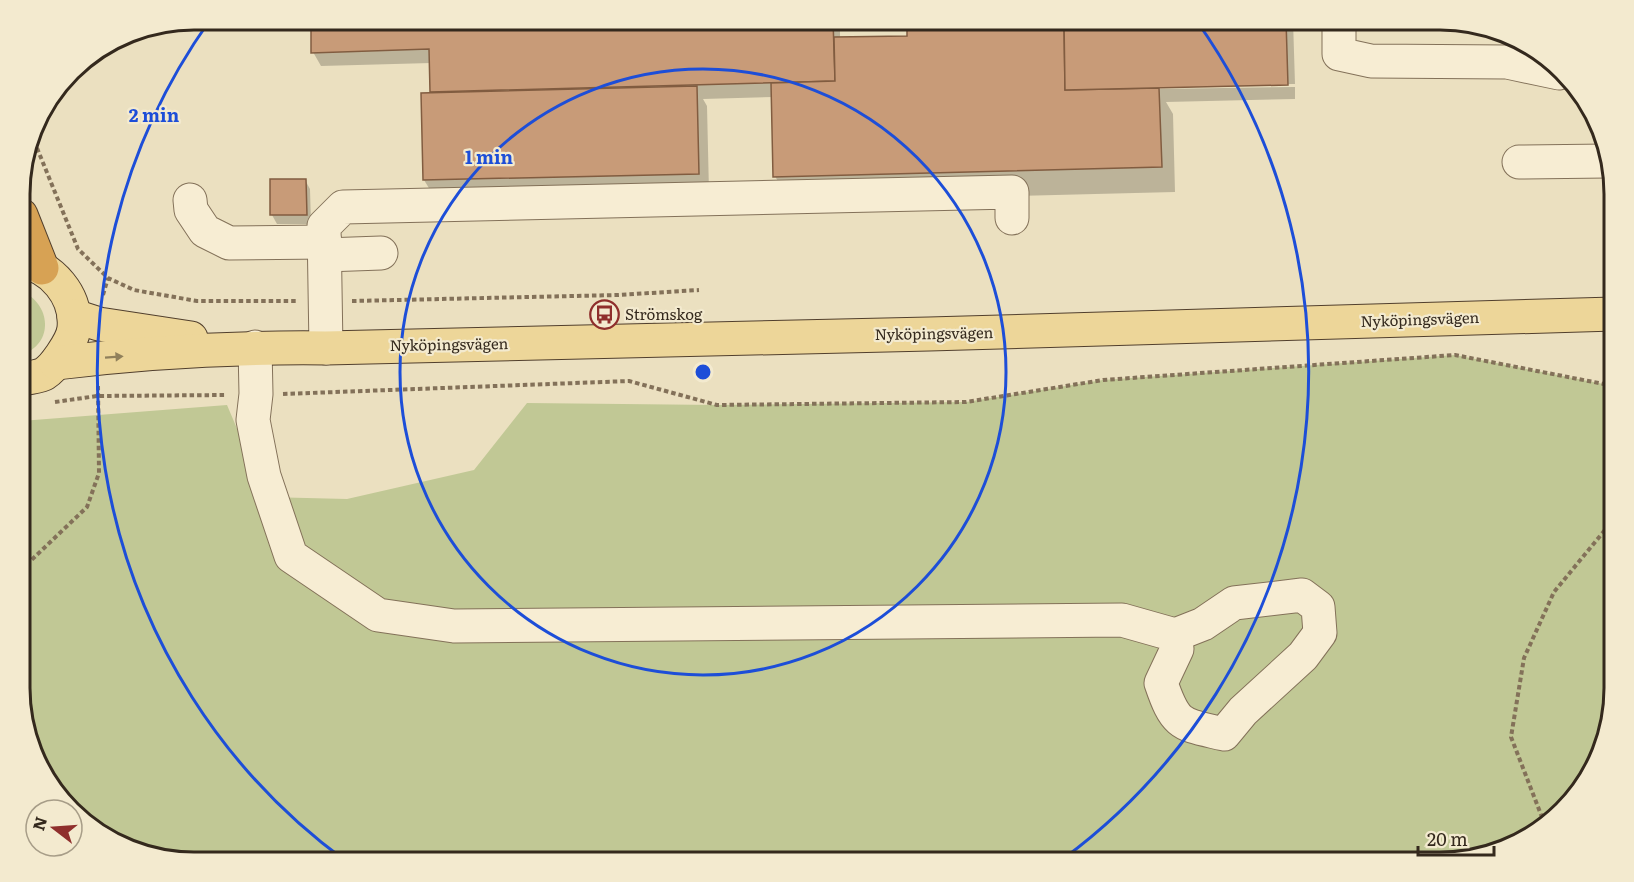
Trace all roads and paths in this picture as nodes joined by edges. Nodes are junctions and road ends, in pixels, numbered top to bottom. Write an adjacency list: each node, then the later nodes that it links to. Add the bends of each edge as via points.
1 (1339, 30): 2 (lane, via 1339,54 1371,61 1507,62)
2 (1547, 71)
3 (37, 148): 12 (path, via 78,249 108,278 134,290 197,301)
4 (1600, 161): 5 (lane)
5 (1519, 162)
6 (190, 200): 8 (lane, via 191,210 205,231 229,243)
7 (1012, 218): 8 (lane, via 1012,192 343,207 324,226)
8 (325, 248): 9 (lane); 12 (lane)
9 (381, 253)
10 (32, 265): 14 (main road, via 63,286)
11 (699, 290): 12 (path)
12 (326, 301): 16 (lane)
13 (1604, 314): 16 (main road, Nyköpingsvägen)
14 (74, 316): 15 (main road, Nyköpingsvägen, via 99,324); 17 (main road, Nyköpingsvägen, via 72,336)
15 (255, 347): 16 (main road, Nyköpingsvägen); 17 (main road, Nyköpingsvägen, one-way to 15); 20 (lane)
16 (326, 348)
17 (56, 363): 18 (main road, Nyköpingsvägen, via 44,374)
18 (30, 378)
19 (1604, 384): 20 (path, via 1455,355 1103,380 966,402 717,405 629,381)
20 (256, 394): 22 (path, via 97,396 99,473 87,507); 23 (lane, via 253,420 264,476 291,556 378,615 454,626 1122,620)
21 (1604, 531): 24 (path, via 1554,592 1524,658 1511,737)
22 (30, 561)
23 (1175, 635): 23 (lane, via 1203,624 1234,603 1302,595 1318,607 1320,633 1224,734 1186,725 1170,709 1161,683 1177,649)
24 (1542, 816)

